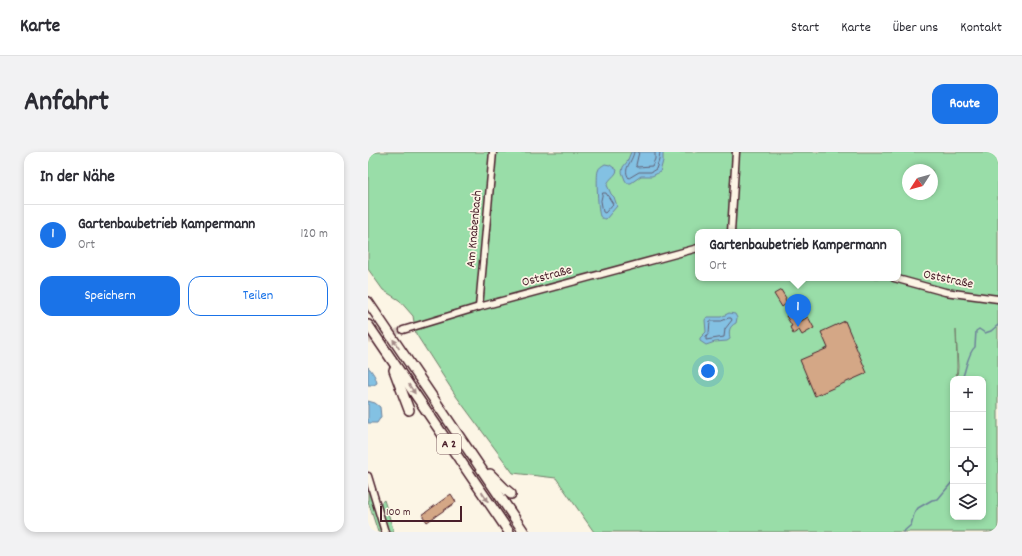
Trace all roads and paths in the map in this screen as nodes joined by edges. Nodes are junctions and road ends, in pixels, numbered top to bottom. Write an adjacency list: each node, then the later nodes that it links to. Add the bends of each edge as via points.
1 (493, 152): 8 (street, Am Knabenbach)
2 (736, 152): 3 (street)
3 (731, 229)
4 (695, 249): 8 (street, Oststraße)
5 (901, 280): 6 (street, Oststraße, via 945,292)
6 (998, 300)
7 (368, 302): 13 (highway, A 2, one-way to 7)
8 (479, 307): 10 (street, Oststraße)
9 (368, 325): 11 (highway, A 2)
10 (403, 330)
11 (390, 357): 12 (highway); 17 (highway, A 2, one-way to 17)
12 (409, 410)
13 (474, 457): 15 (highway); 18 (highway, A 2)
14 (368, 476): 16 (street)
15 (511, 494)
16 (385, 532)
17 (509, 532)
18 (524, 532)

